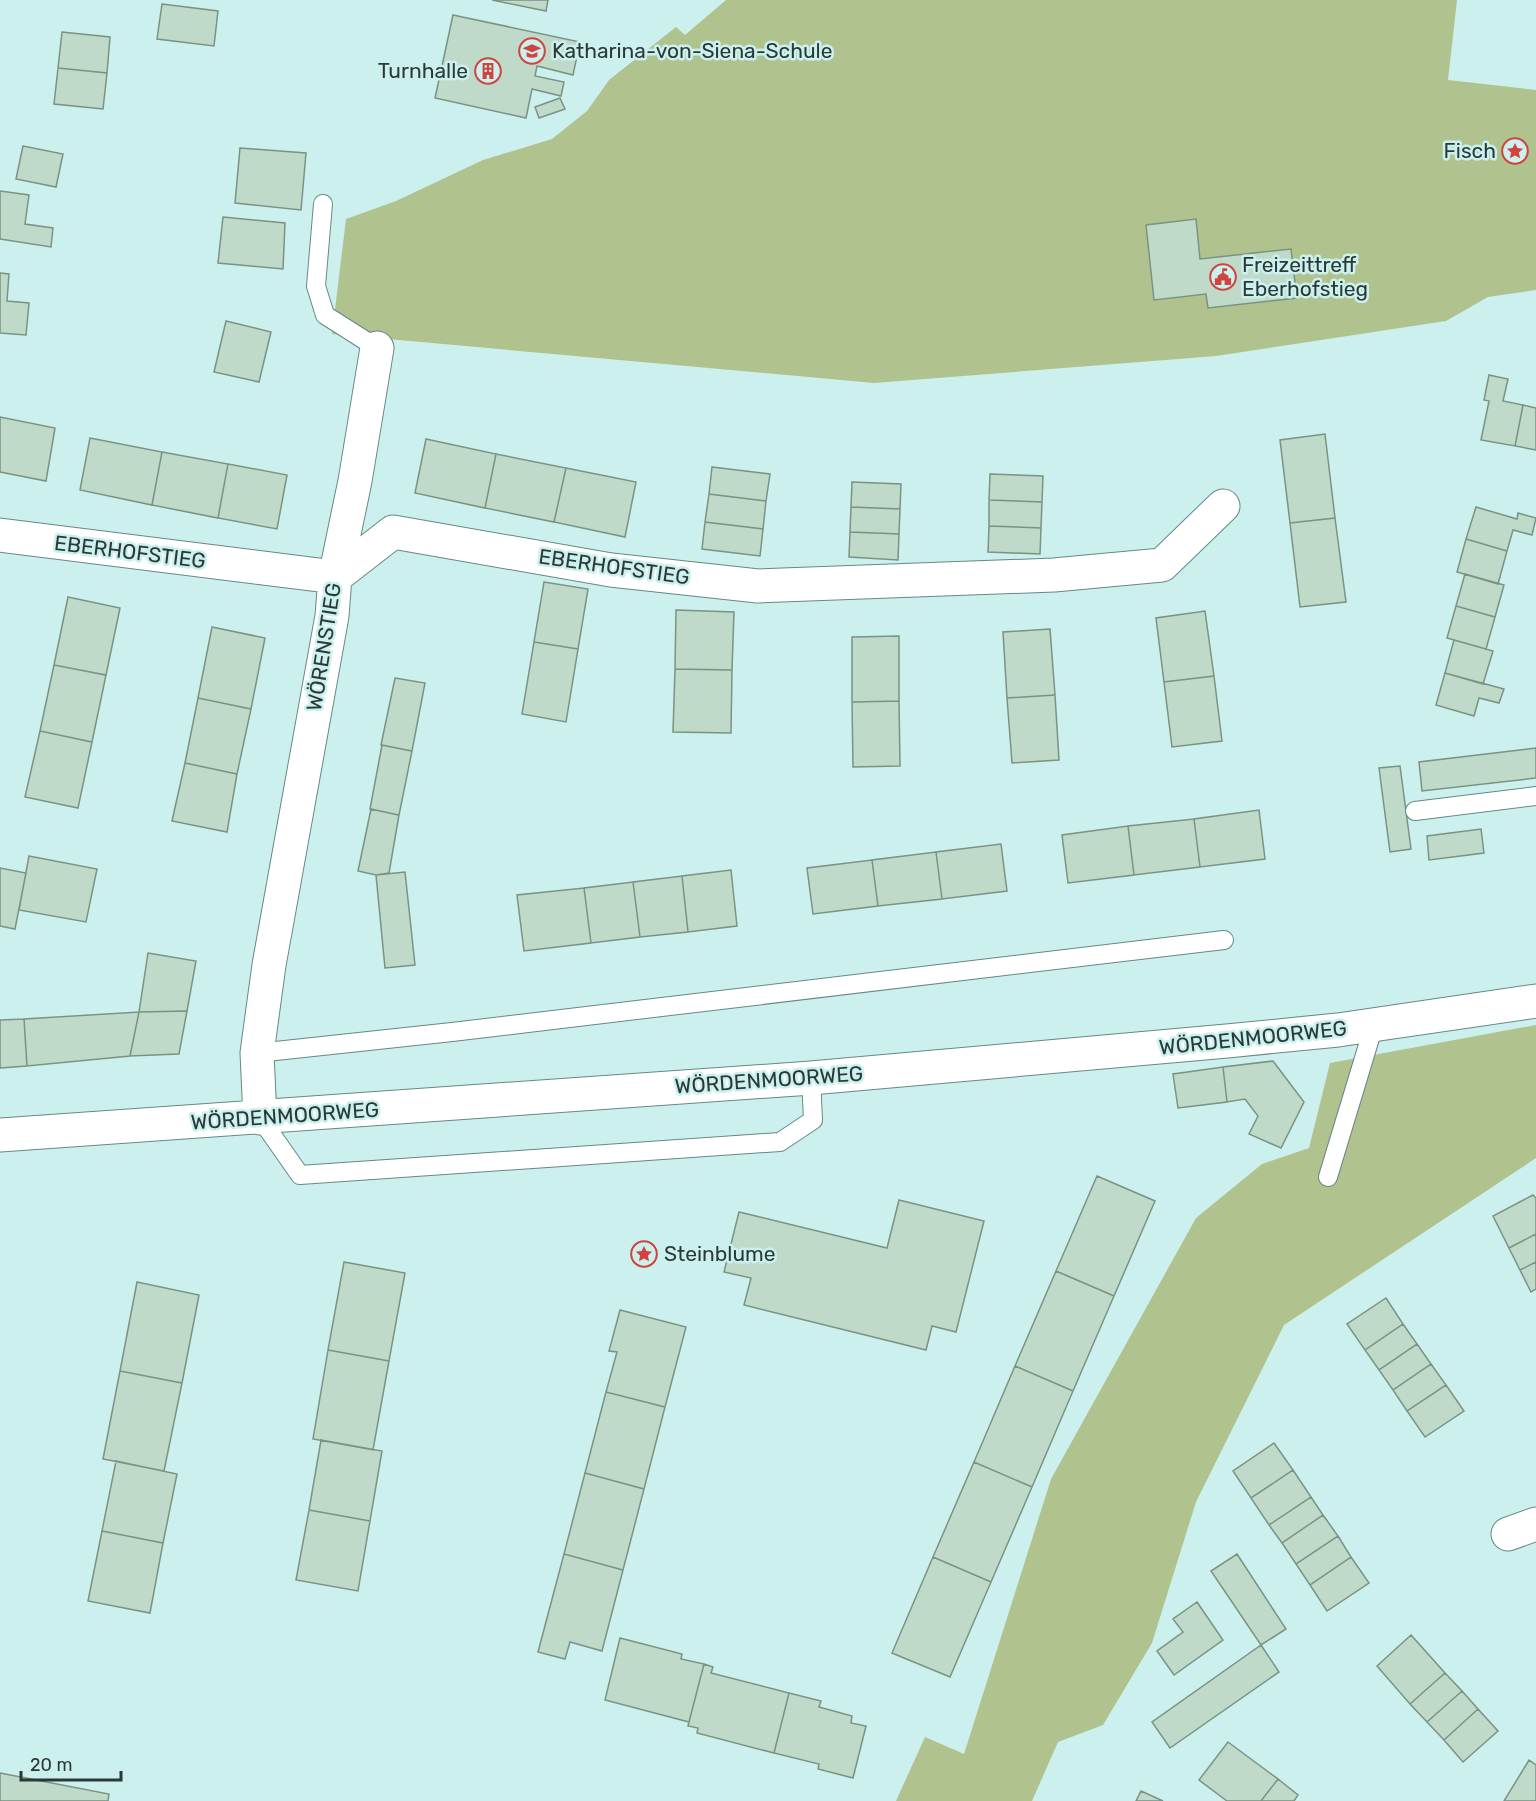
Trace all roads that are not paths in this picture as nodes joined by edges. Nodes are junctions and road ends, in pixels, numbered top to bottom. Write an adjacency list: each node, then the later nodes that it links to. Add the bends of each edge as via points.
1 (322, 204): 2 (lane, WÖRENSTIEG, via 316,286 325,315)
2 (377, 348): 5 (street, WÖRENSTIEG)
3 (1223, 506): 5 (street, EBERHOFSTIEG, via 1162,565 1054,575 758,586 611,570 393,532)
4 (0, 535): 5 (street, EBERHOFSTIEG)
5 (335, 577): 11 (street, WÖRENSTIEG, via 332,616 273,942)
6 (1536, 796): 7 (lane)
7 (1415, 811)
8 (1224, 940): 11 (lane)
9 (1536, 1001): 10 (street, WÖRDENMOORWEG)
10 (1374, 1025): 12 (street, WÖRDENMOORWEG); 15 (lane)
11 (257, 1053): 13 (street, WÖRENSTIEG)
12 (812, 1078): 13 (street, WÖRDENMOORWEG); 13 (lane, via 813,1120 780,1142 768,1143 300,1174)
13 (260, 1118): 14 (street, WÖRDENMOORWEG)
14 (0, 1135)
15 (1328, 1178)

